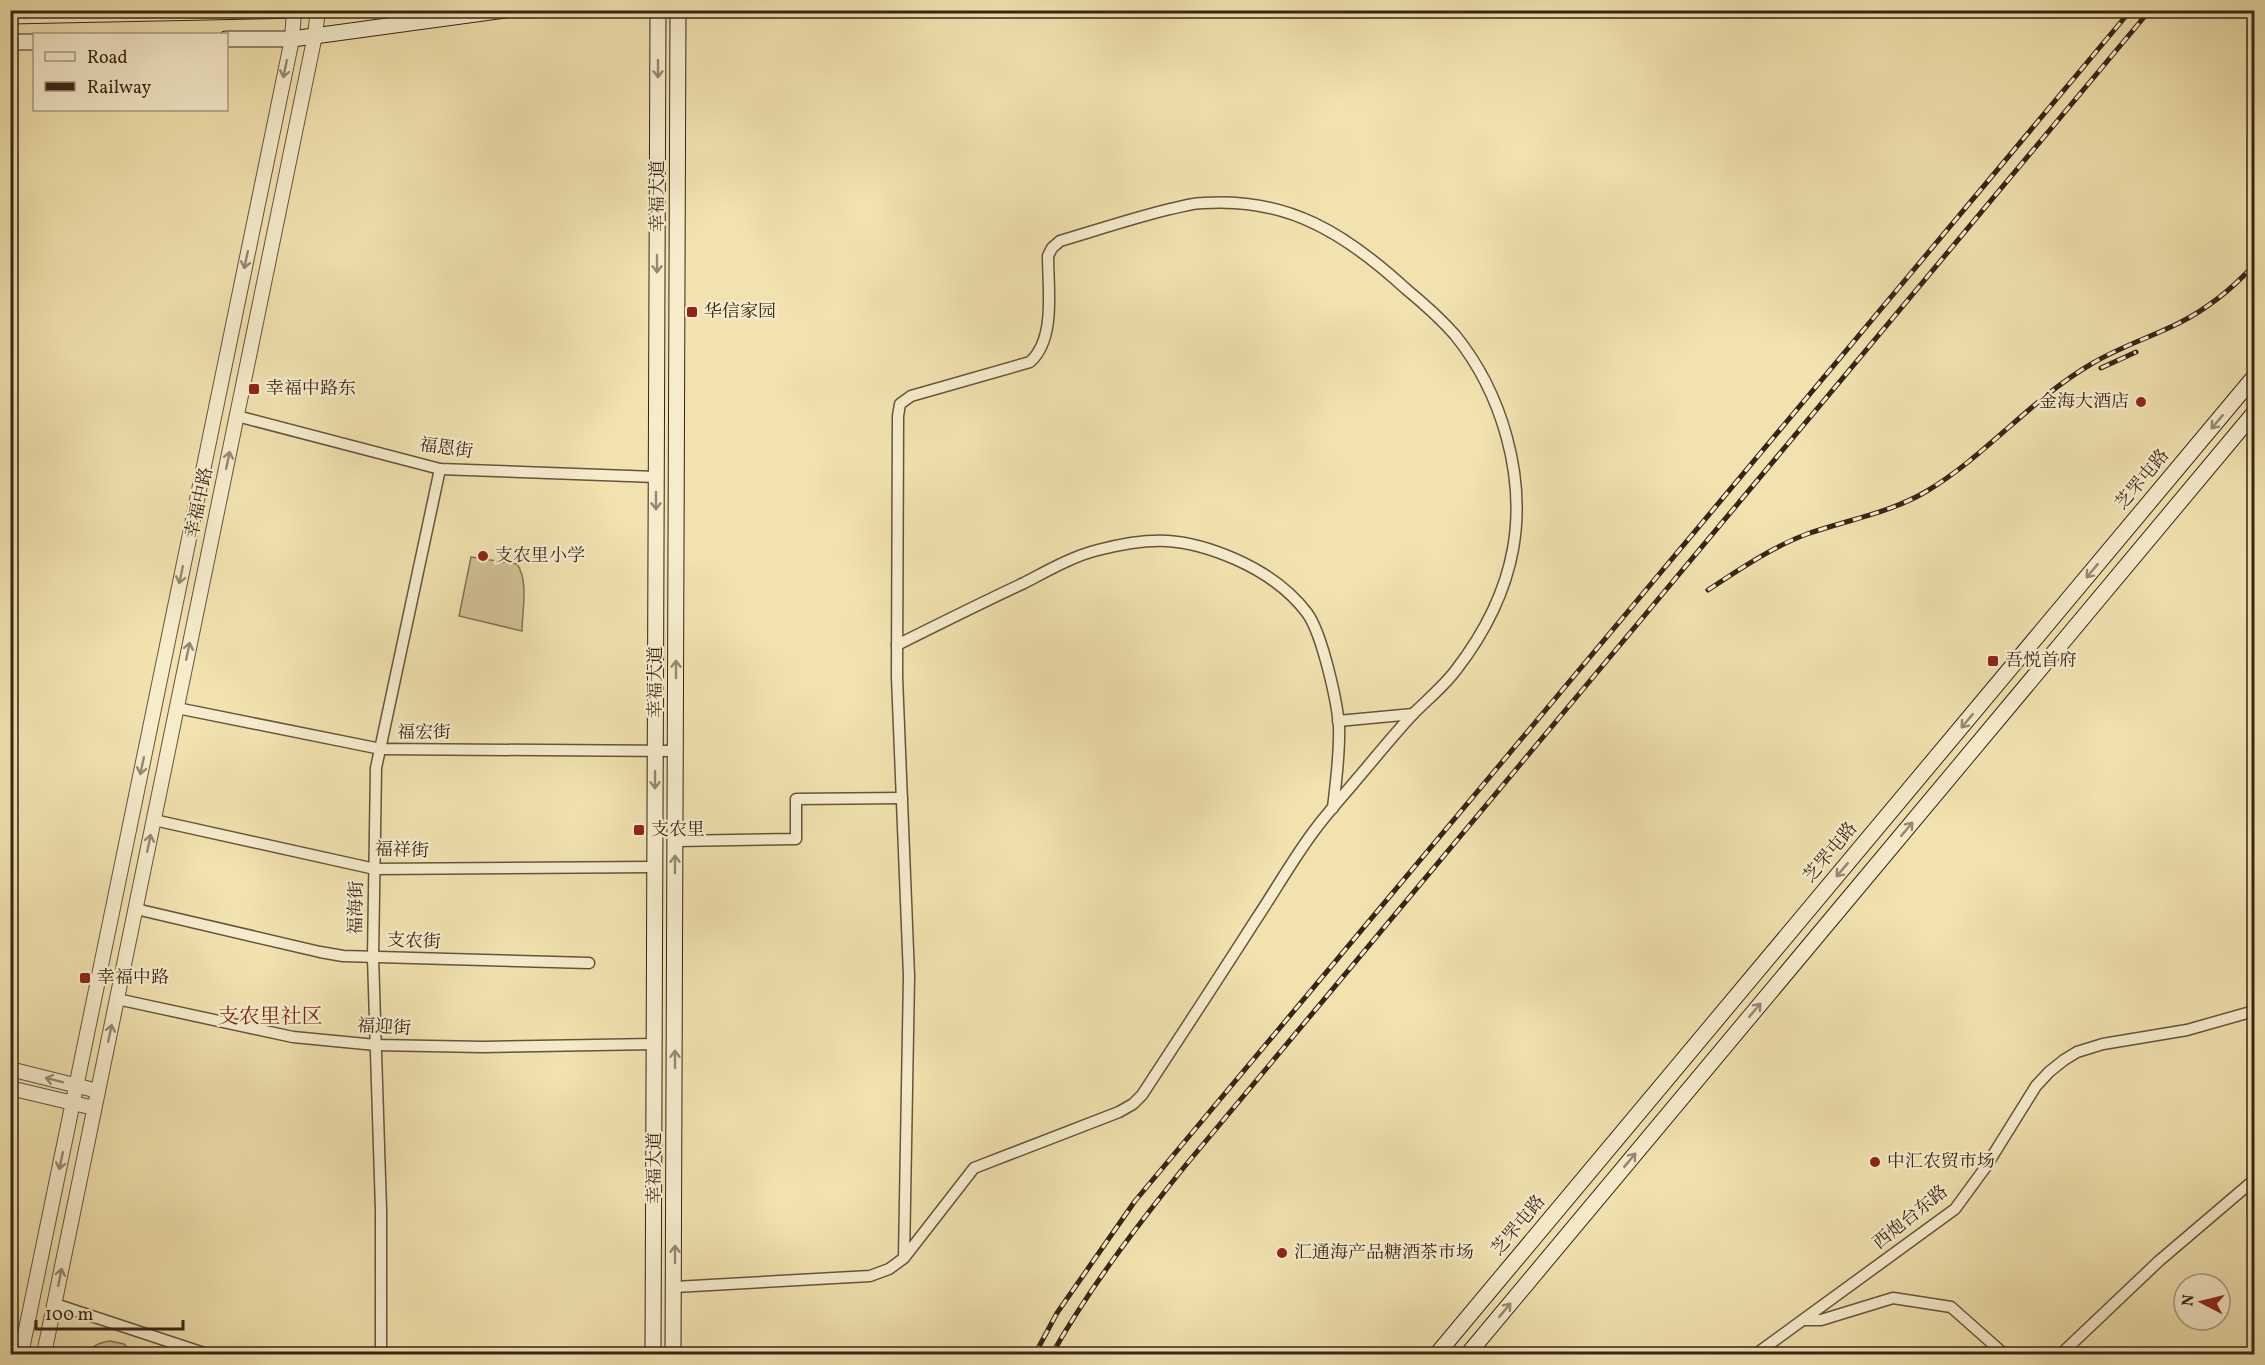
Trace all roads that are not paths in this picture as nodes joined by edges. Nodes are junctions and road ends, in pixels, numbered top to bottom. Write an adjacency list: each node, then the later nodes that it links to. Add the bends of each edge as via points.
1 (318, 10): 7 (street, 幸福中路)
2 (505, 10): 7 (main road)
3 (658, 10): 16 (main road, 幸福大道, one-way to 16)
4 (678, 10): 23 (main road, 幸福大道, one-way to 4)
5 (298, 11): 6 (main road); 9 (street, 幸福中路)
6 (10, 16)
7 (315, 35): 9 (main road); 14 (street, 幸福中路)
8 (228, 39): 9 (main road)
9 (292, 39): 38 (street, 幸福中路, one-way to 38)
10 (10, 42): 11 (main road)
11 (33, 42)
12 (2254, 377): 54 (main road, 芝罘屯路, one-way to 54)
13 (2254, 413): 55 (main road, one-way to 13)
14 (237, 416): 15 (street, 福恩街); 18 (street, 幸福中路, one-way to 14)
15 (440, 469): 16 (street, 福恩街); 21 (street, 福海街)
16 (656, 477): 22 (main road, 幸福大道, one-way to 22)
17 (897, 645): 19 (street, via 900,404 911,396 1030,362 1040,354 1048,327 1048,256 1060,241 1200,202 1240,203 1290,212 1342,238 1382,266 1455,335 1493,397 1513,470 1513,549 1491,614 1455,672); 20 (street, via 1096,550 1144,540 1194,543 1251,566 1284,589 1309,614 1322,647); 24 (street)
18 (177, 708): 21 (street, 福宏街); 26 (street, 幸福中路)
19 (1413, 714): 20 (street); 25 (street)
20 (1338, 721): 25 (street)
21 (381, 749): 22 (street, 福宏街); 29 (street, 福海街, via 376,768)
22 (655, 751): 23 (street, 福宏街); 28 (main road, 幸福大道, one-way to 28)
23 (675, 751): 27 (main road, 幸福大道)
24 (902, 798): 27 (street, via 796,799 796,839); 44 (street, via 909,976)
25 (1333, 808): 44 (street, via 1314,830 1142,1095 1119,1112 974,1168)
26 (154, 819): 29 (street, 福祥街); 30 (street, 幸福中路, one-way to 26)
27 (675, 841): 45 (main road, 幸福大道, one-way to 27)
28 (655, 867): 29 (street, 福祥街); 35 (main road, 幸福大道)
29 (375, 869): 31 (street, 福海街)
30 (136, 909): 31 (street, 支农街, via 320,952); 33 (street, 幸福中路)
31 (373, 957): 32 (street, 支农街); 36 (street, 福海街)
32 (589, 963)
33 (117, 999): 36 (street, 福迎街, via 292,1037); 40 (street, 幸福中路, one-way to 33)
34 (2254, 1011): 47 (street, 西炮台东路, via 2187,1030 2103,1044 2064,1060 2036,1086 1955,1209)
35 (654, 1044): 36 (street, 福迎街); 52 (main road, 幸福大道)
36 (376, 1045): 51 (street, 福海街)
37 (10, 1069): 38 (street, one-way to 37)
38 (76, 1085): 40 (street); 41 (street, 幸福中路)
39 (10, 1088): 41 (street)
40 (98, 1091): 42 (street, 幸福中路)
41 (73, 1103): 42 (street); 48 (street, 幸福中路, one-way to 48)
42 (94, 1108): 46 (street, 幸福中路, one-way to 42)
43 (2254, 1180): 58 (street, via 2159,1261)
44 (904, 1258): 45 (street, via 870,1276)
45 (675, 1287): 53 (main road, 幸福大道)
46 (55, 1304): 49 (street, 幸福中路); 50 (street)
47 (1805, 1320): 56 (street, 西炮台东路); 57 (street, via 1821,1320 1893,1299 1951,1307)
48 (21, 1354)
49 (44, 1354)
50 (207, 1354)
51 (381, 1354)
52 (653, 1354)
53 (673, 1354)
54 (1437, 1354)
55 (1468, 1354)
56 (1756, 1354)
57 (2004, 1354)
58 (2061, 1354)

